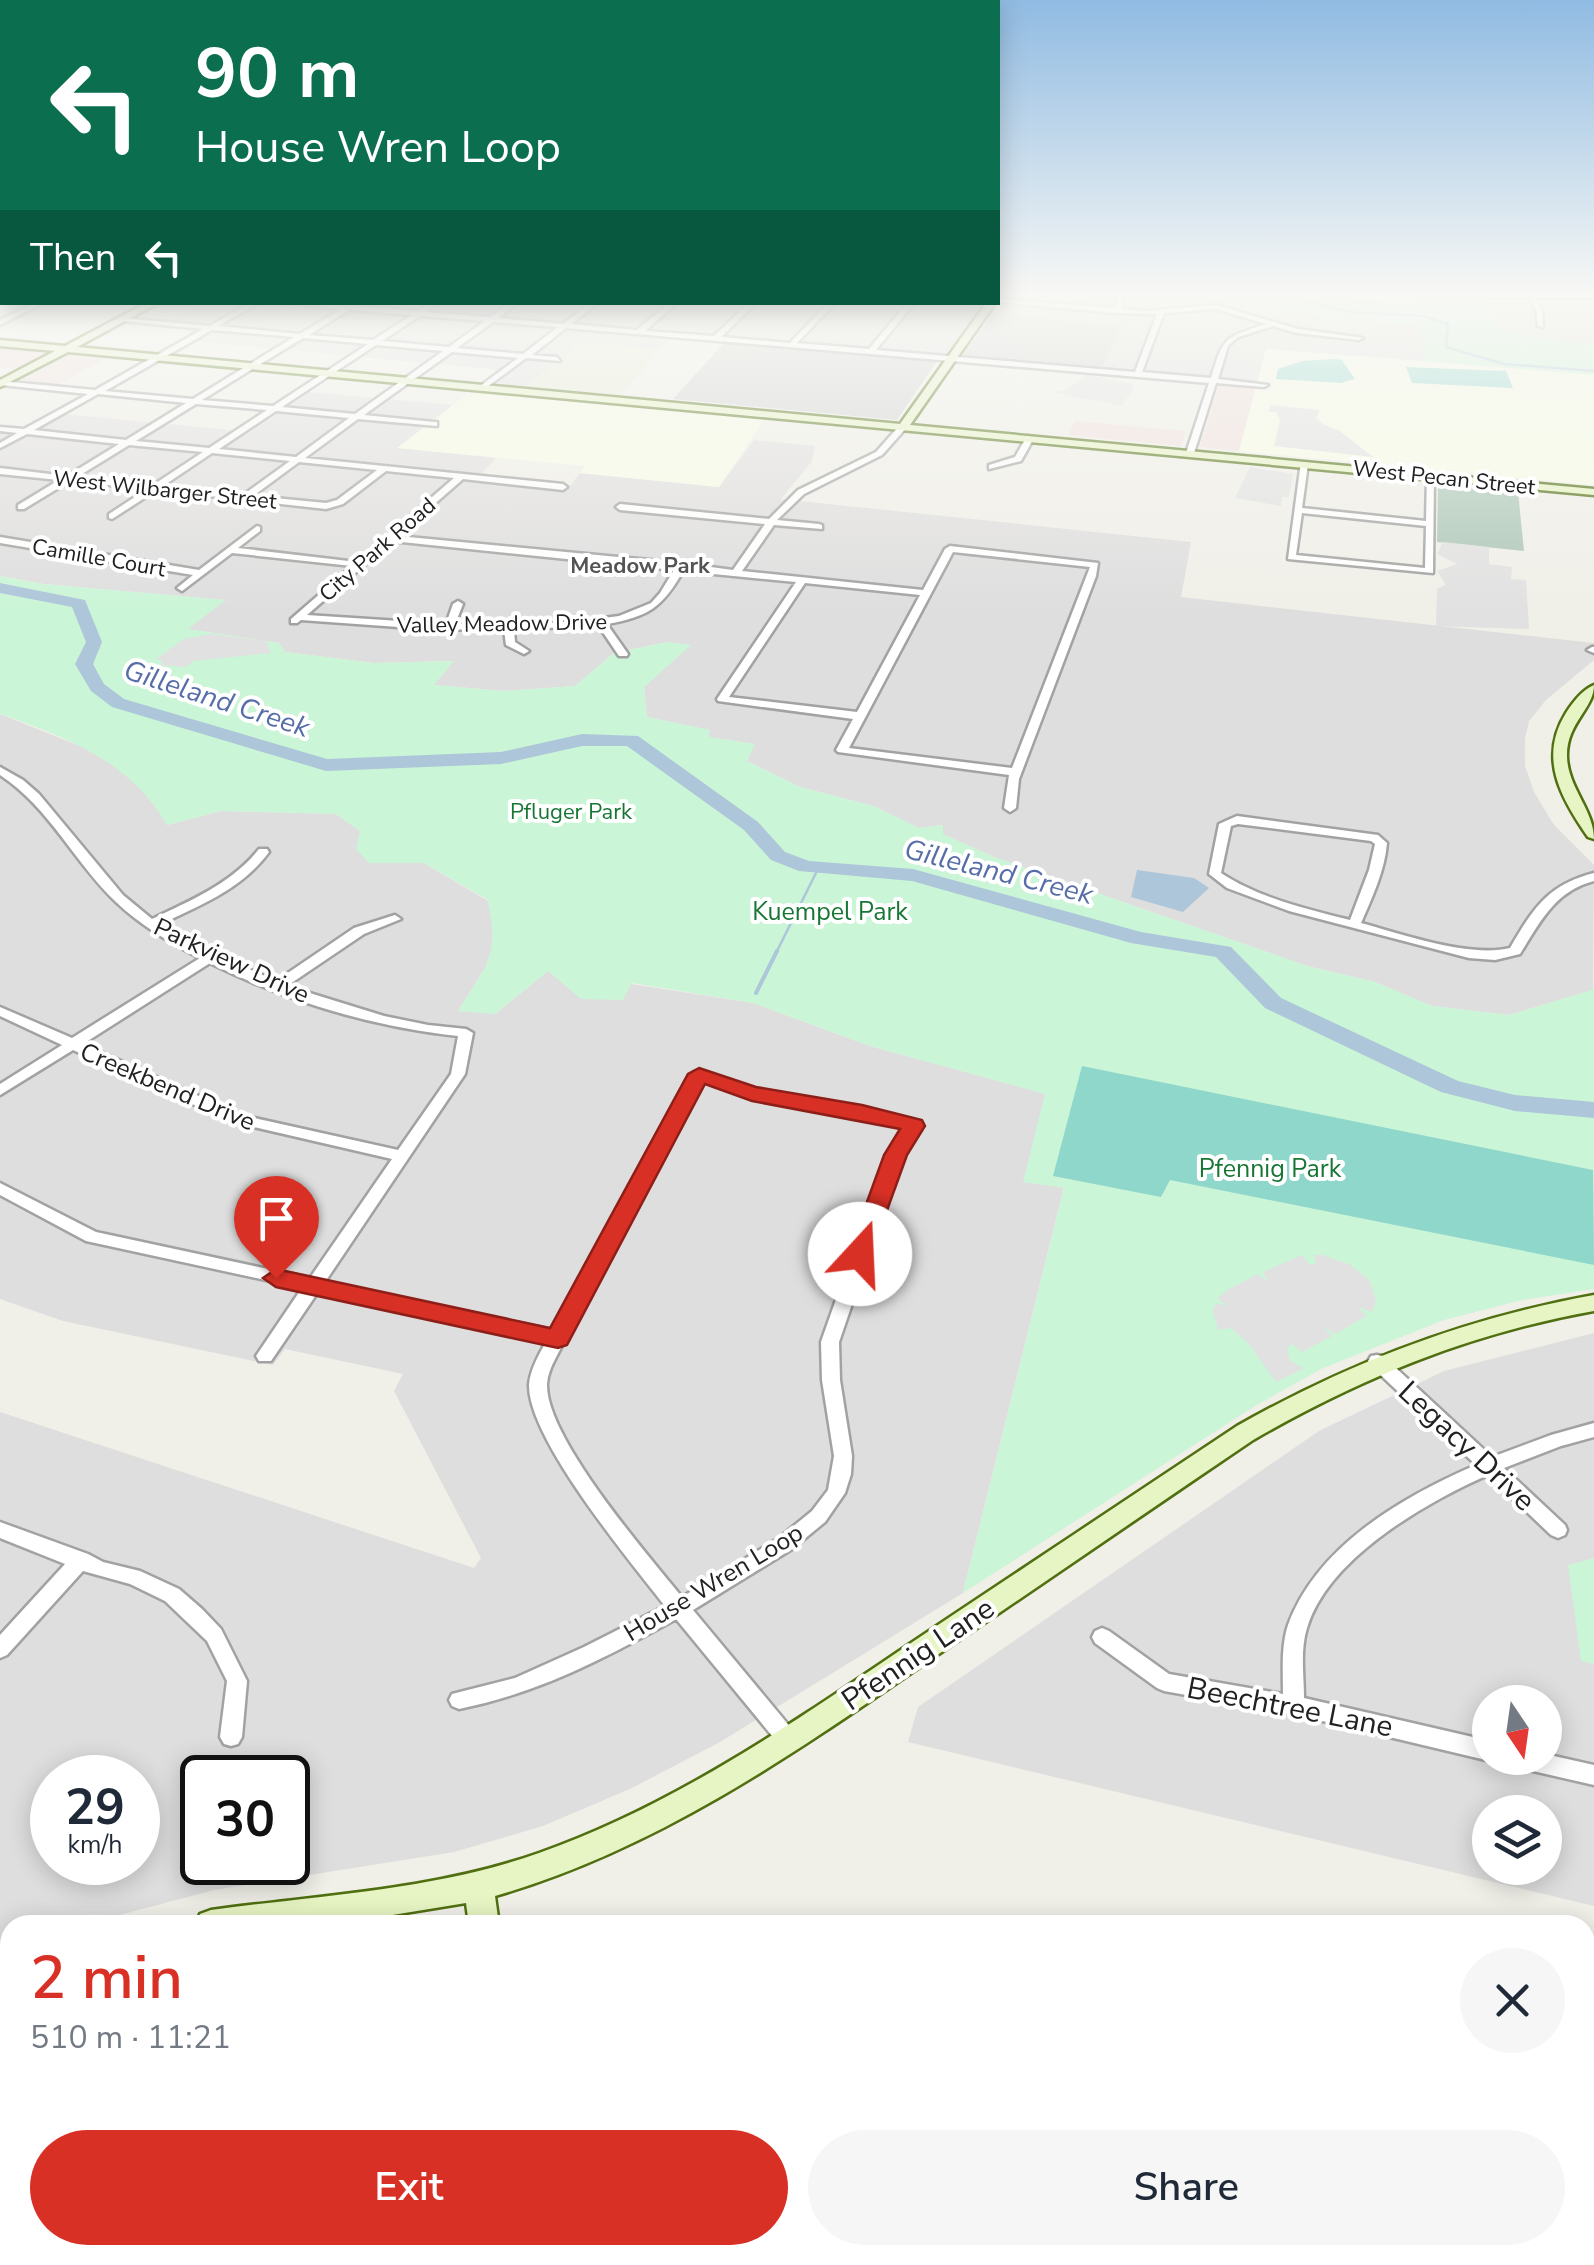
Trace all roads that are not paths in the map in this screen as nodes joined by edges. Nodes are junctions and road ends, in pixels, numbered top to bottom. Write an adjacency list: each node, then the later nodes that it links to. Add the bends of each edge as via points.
1 (83, 400): 15 (street)
2 (171, 400): 9 (street)
3 (198, 400): 9 (street)
4 (291, 400): 10 (street)
5 (380, 400): 11 (street)
6 (613, 400): 13 (street, West Pecan Street)
7 (923, 400): 13 (street)
8 (1207, 400): 20 (street)
9 (194, 402): 10 (street); 17 (street)
10 (275, 410): 11 (street); 19 (street)
11 (354, 418): 12 (street); 21 (street)
12 (434, 424)
13 (904, 426): 16 (street, West Pecan Street); 37 (street, via 885,452 800,492)
14 (0, 429): 15 (street)
15 (26, 432): 17 (street); 18 (street)
16 (1030, 438): 20 (street, West Pecan Street); 23 (street, via 1018,458)
17 (129, 442): 19 (street); 28 (street)
18 (0, 446)
19 (214, 451): 21 (street); 30 (street)
20 (1190, 453): 22 (street, West Pecan Street)
21 (296, 460): 24 (street); 32 (street)
22 (1304, 464): 26 (street, West Pecan Street); 35 (street)
23 (992, 467)
24 (384, 469): 27 (street); 32 (street, West Wilbarger Street, via 331,506)
25 (0, 471): 28 (street, West Wilbarger Street)
26 (1431, 476): 31 (street, West Pecan Street); 38 (street)
27 (460, 477): 29 (street); 41 (street, City Park Road)
28 (69, 479): 30 (street, West Wilbarger Street); 34 (street)
29 (564, 487)
30 (157, 488): 32 (street, West Wilbarger Street); 36 (street)
31 (1594, 492)
32 (244, 498)
33 (620, 507): 37 (street)
34 (20, 508)
35 (1297, 510): 38 (street); 38 (street, via 1290,557 1430,571)
36 (112, 516)
37 (775, 522): 39 (street); 46 (street)
38 (1431, 524)
39 (819, 527)
40 (256, 530): 43 (street)
41 (388, 538): 44 (street, City Park Road); 45 (street)
42 (0, 540): 47 (street, Camille Court)
43 (230, 550): 44 (street); 47 (street)
44 (356, 564): 52 (street, City Park Road)
45 (681, 566): 46 (street); 53 (street, Valley Meadow Drive, via 654,606)
46 (737, 572): 48 (street)
47 (199, 573): 49 (street)
48 (802, 580): 50 (street); 59 (street, via 722,699)
49 (182, 588)
50 (927, 593): 59 (street); 61 (street, via 950,550 1095,565)
51 (458, 604): 54 (street)
52 (296, 619): 54 (street, Valley Meadow Drive)
53 (602, 623): 55 (street, Valley Meadow Drive); 57 (street)
54 (450, 625): 55 (street, Valley Meadow Drive)
55 (509, 625): 56 (street, via 510,643)
56 (524, 651)
57 (623, 654)
58 (1594, 689): 63 (street, via 1571,712 1558,754 1573,804)
59 (859, 716): 61 (street, via 842,750)
60 (0, 770): 68 (street, Parkview Drive, via 39,798 121,900)
61 (1016, 772): 62 (street)
62 (1010, 808)
63 (1594, 834)
64 (264, 852): 68 (street, via 226,884)
65 (1594, 877): 67 (street, via 1546,899 1515,950 1494,956)
66 (394, 918): 70 (street, via 360,931)
67 (1355, 922): 67 (street, via 1219,879 1224,824 1237,820 1382,843)
68 (151, 924): 69 (street, Parkview Drive)
69 (212, 956): 70 (street, Parkview Drive); 72 (street)
70 (279, 986): 74 (street, Parkview Drive, via 358,1014 466,1032 458,1074)
71 (0, 1011): 72 (street, Creekbend Drive)
72 (71, 1044): 73 (street); 74 (street, Creekbend Drive, via 237,1120)
73 (0, 1090)
74 (401, 1156): 76 (street)
75 (0, 1188): 76 (street, via 92,1237)
76 (313, 1286): 78 (street); 79 (street)
77 (1594, 1303): 80 (street, Pfennig Lane, via 1455,1333)
78 (558, 1338): 86 (street, via 538,1386 543,1413 582,1483); 86 (street, House Wren Loop, via 699,1074 752,1094 914,1126 895,1155 830,1342 826,1366 844,1446 836,1495 794,1536)
79 (264, 1356)
80 (1377, 1361): 82 (street, Legacy Drive); 92 (street, Pfennig Lane, via 1245,1433)
81 (1594, 1430): 82 (street)
82 (1487, 1466): 84 (street, Legacy Drive); 90 (street, via 1401,1512 1318,1588 1297,1627)
83 (0, 1530): 85 (street)
84 (1558, 1530)
85 (81, 1560): 88 (street); 91 (street, via 172,1595 214,1635 237,1681)
86 (682, 1608): 89 (street, House Wren Loop, via 516,1686); 92 (street)
87 (1102, 1637): 90 (street, Beechtree Lane, via 1164,1682)
88 (0, 1649)
89 (459, 1700)
90 (1293, 1705): 93 (street, Beechtree Lane)
91 (230, 1737)
92 (790, 1741): 96 (street, Pfennig Lane, via 629,1833)
93 (1472, 1747)
94 (1562, 1768): 95 (street)
95 (1594, 1775)
96 (478, 1886): 97 (street, Pfennig Lane); 98 (street)
97 (279, 1915)
98 (482, 1915)

